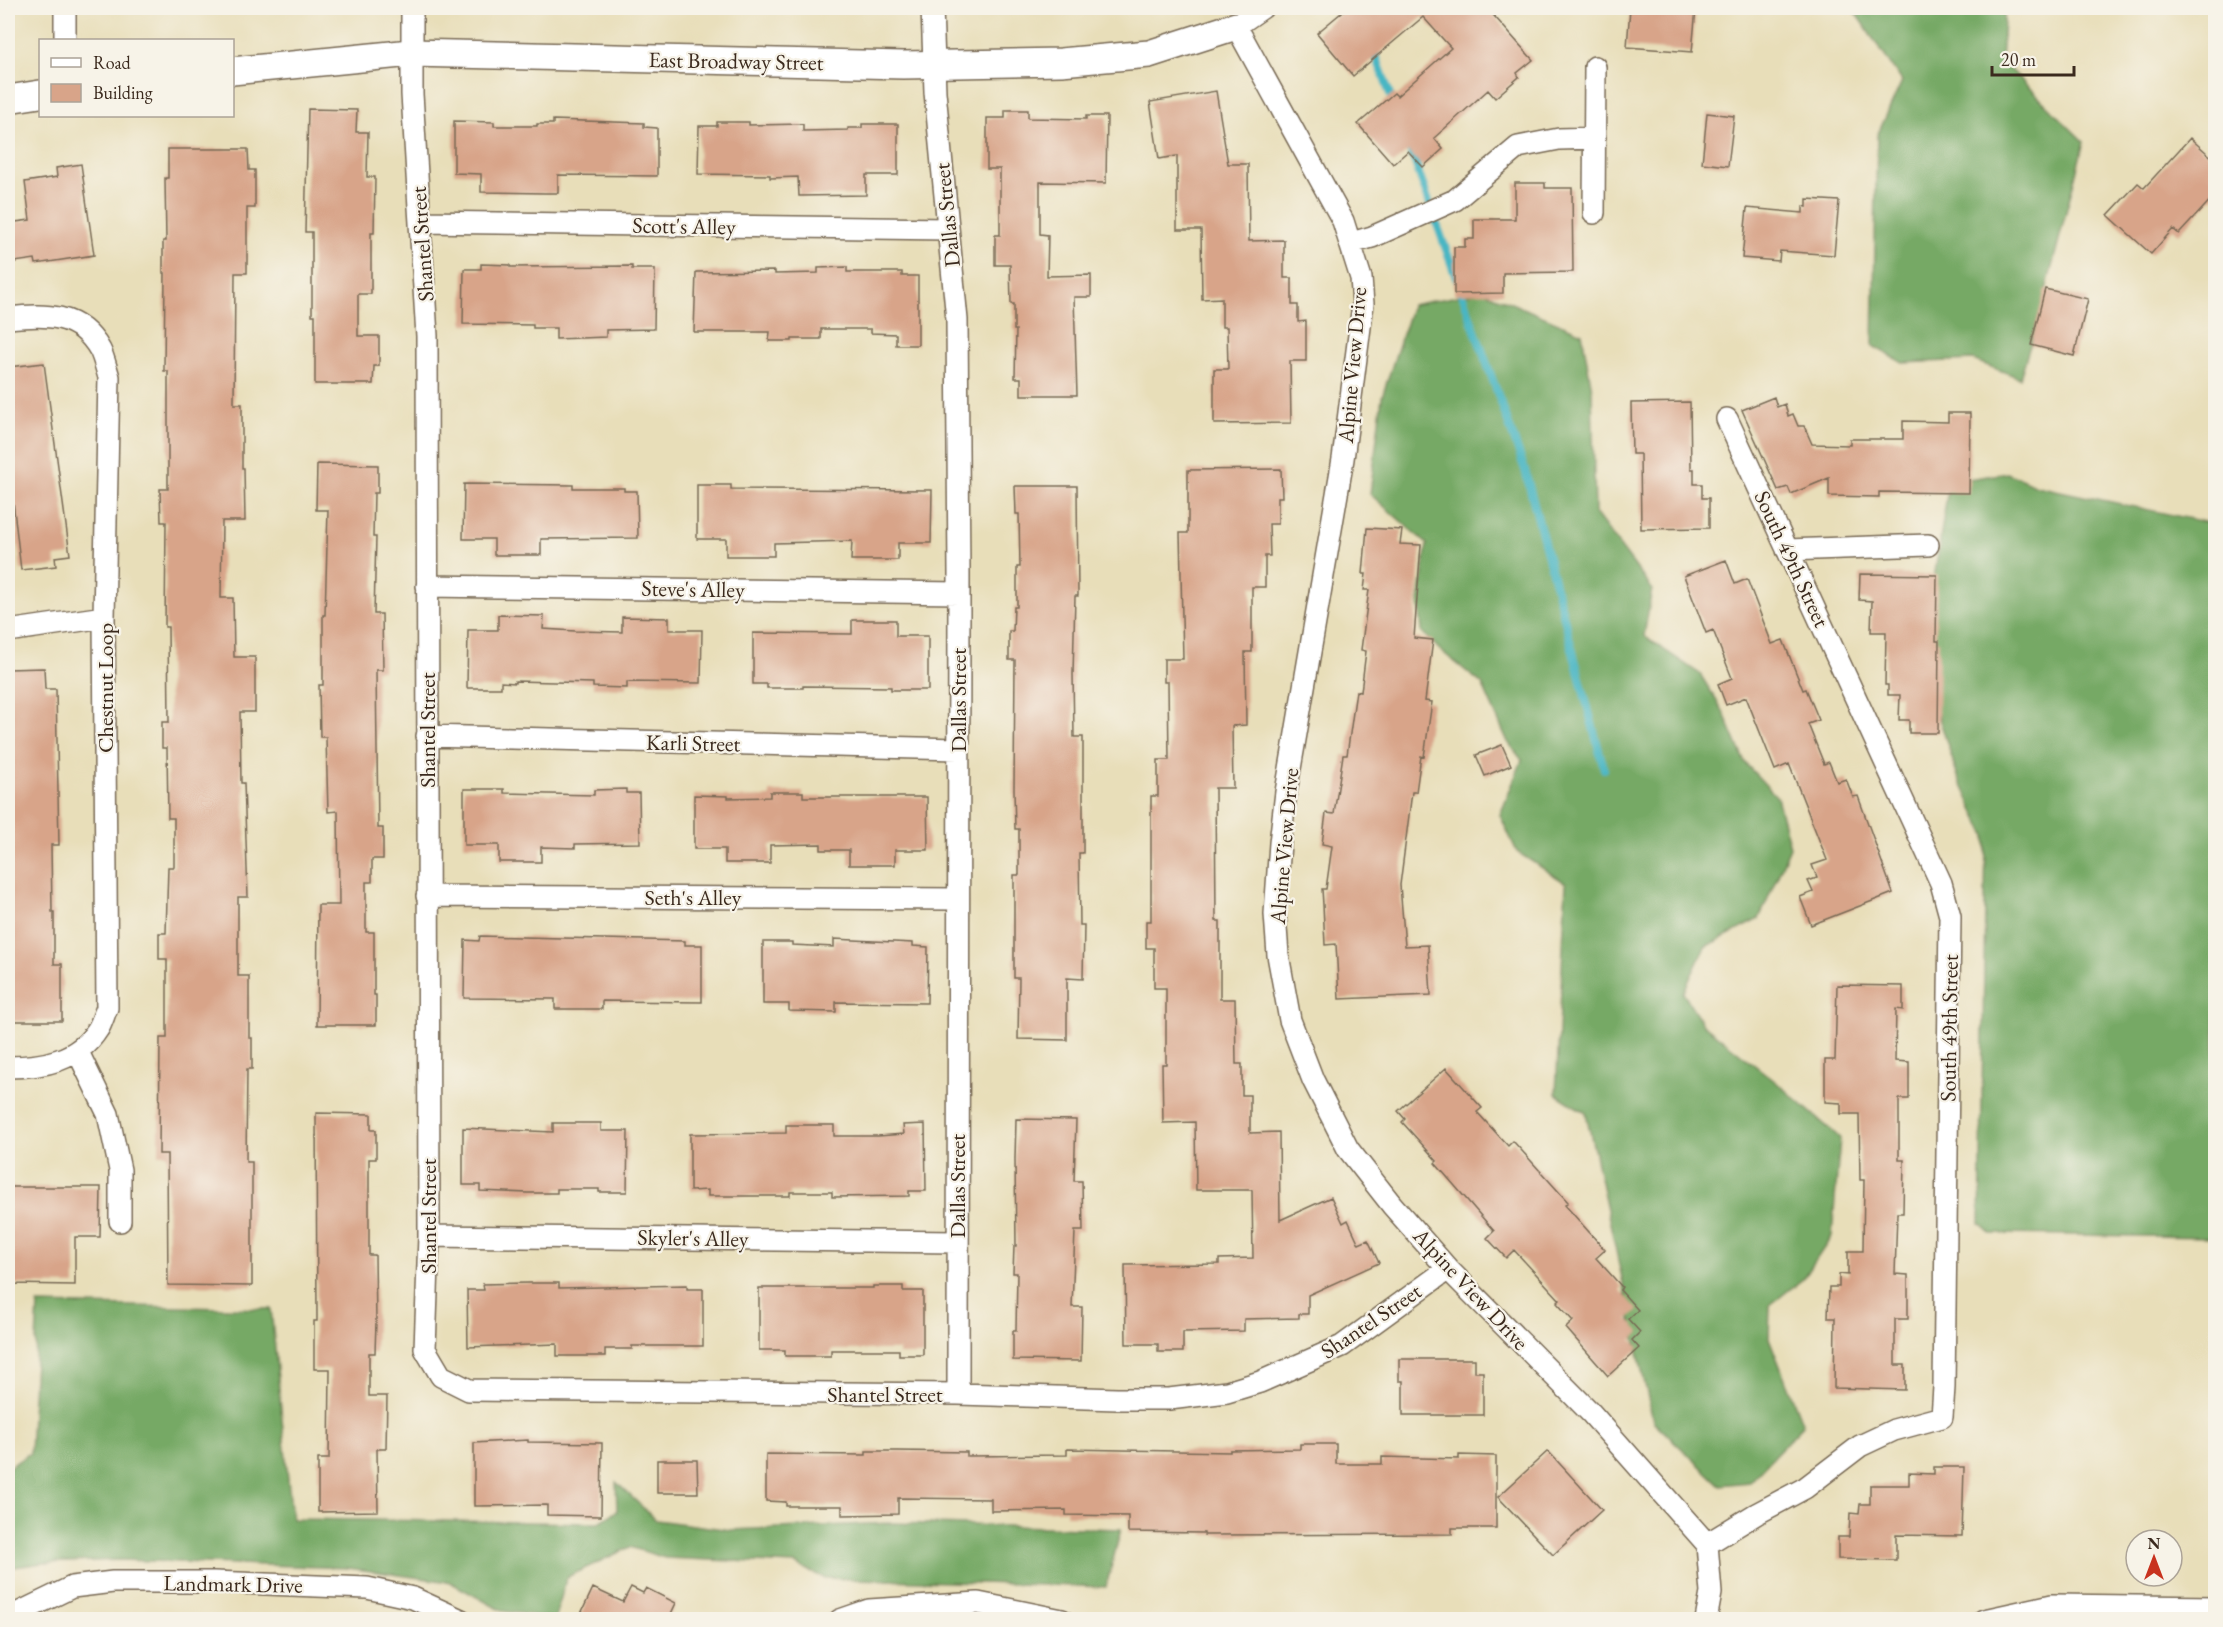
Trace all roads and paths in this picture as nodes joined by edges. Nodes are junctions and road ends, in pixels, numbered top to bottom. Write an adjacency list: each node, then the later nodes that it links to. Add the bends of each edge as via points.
1 (65, 8): 6 (street)
2 (412, 8): 7 (street, Shantel Street)
3 (932, 8): 8 (street, Dallas Street)
4 (1262, 8): 5 (street)
5 (1236, 26): 8 (street, East Broadway Street, via 1149,54 1061,62); 17 (street, Alpine View Drive, via 1343,221)
6 (65, 39)
7 (411, 53): 8 (street, East Broadway Street); 10 (street, East Broadway Street); 15 (street, Shantel Street)
8 (934, 65): 16 (street, Dallas Street)
9 (1595, 67): 13 (street)
10 (234, 71)
11 (39, 94): 12 (street)
12 (8, 99)
13 (1595, 138): 14 (street); 17 (street, via 1558,139 1518,147 1455,200)
14 (1594, 213)
15 (420, 222): 16 (street, Scott's Alley); 22 (street, Shantel Street, via 428,336)
16 (948, 229): 23 (street, Dallas Street, via 957,320)
17 (1351, 243): 35 (street, Alpine View Drive, via 1361,278 1363,304 1343,459 1285,802 1275,914 1278,955 1290,1020 1313,1080 1348,1149)
18 (8, 318): 24 (street, Chestnut Loop, via 41,314 61,318 85,330 100,350 109,377)
19 (1728, 419): 21 (street, South 49th Street)
20 (1928, 546): 21 (street)
21 (1787, 550): 37 (street, South 49th Street, via 1941,883 1950,916 1942,1417 1894,1430 1860,1446 1805,1488)
22 (428, 586): 23 (street, Steve's Alley); 26 (street, Shantel Street)
23 (959, 593): 27 (street, Dallas Street)
24 (104, 617): 25 (street); 30 (street, Chestnut Loop, via 107,1008 98,1029)
25 (8, 631)
26 (428, 736): 27 (street, Karli Street); 28 (street, Shantel Street)
27 (958, 749): 29 (street, Dallas Street)
28 (428, 896): 29 (street, Seth's Alley); 33 (street, Shantel Street)
29 (958, 899): 34 (street, Dallas Street)
30 (78, 1052): 31 (street, Chestnut Loop, via 52,1064); 32 (street, via 108,1114 120,1170)
31 (8, 1067)
32 (120, 1221)
33 (429, 1236): 34 (street, Skyler's Alley); 36 (street, Shantel Street, via 425,1349 441,1377 469,1390)
34 (957, 1242): 36 (street, Dallas Street)
35 (1448, 1269): 36 (street, Shantel Street, via 1342,1346 1269,1379 1227,1392 1148,1399); 37 (street, Alpine View Drive, via 1591,1413)
36 (958, 1394)
37 (1707, 1544): 43 (street, via 1711,1593)
38 (2216, 1607): 44 (street, via 2052,1605)
39 (8, 1618): 40 (street, Landmark Drive, via 72,1587 112,1582 214,1582 367,1588 413,1598)
40 (460, 1620)
41 (840, 1620): 42 (street, via 869,1610 978,1603)
42 (1062, 1620)
43 (1706, 1620)
44 (1984, 1620)

